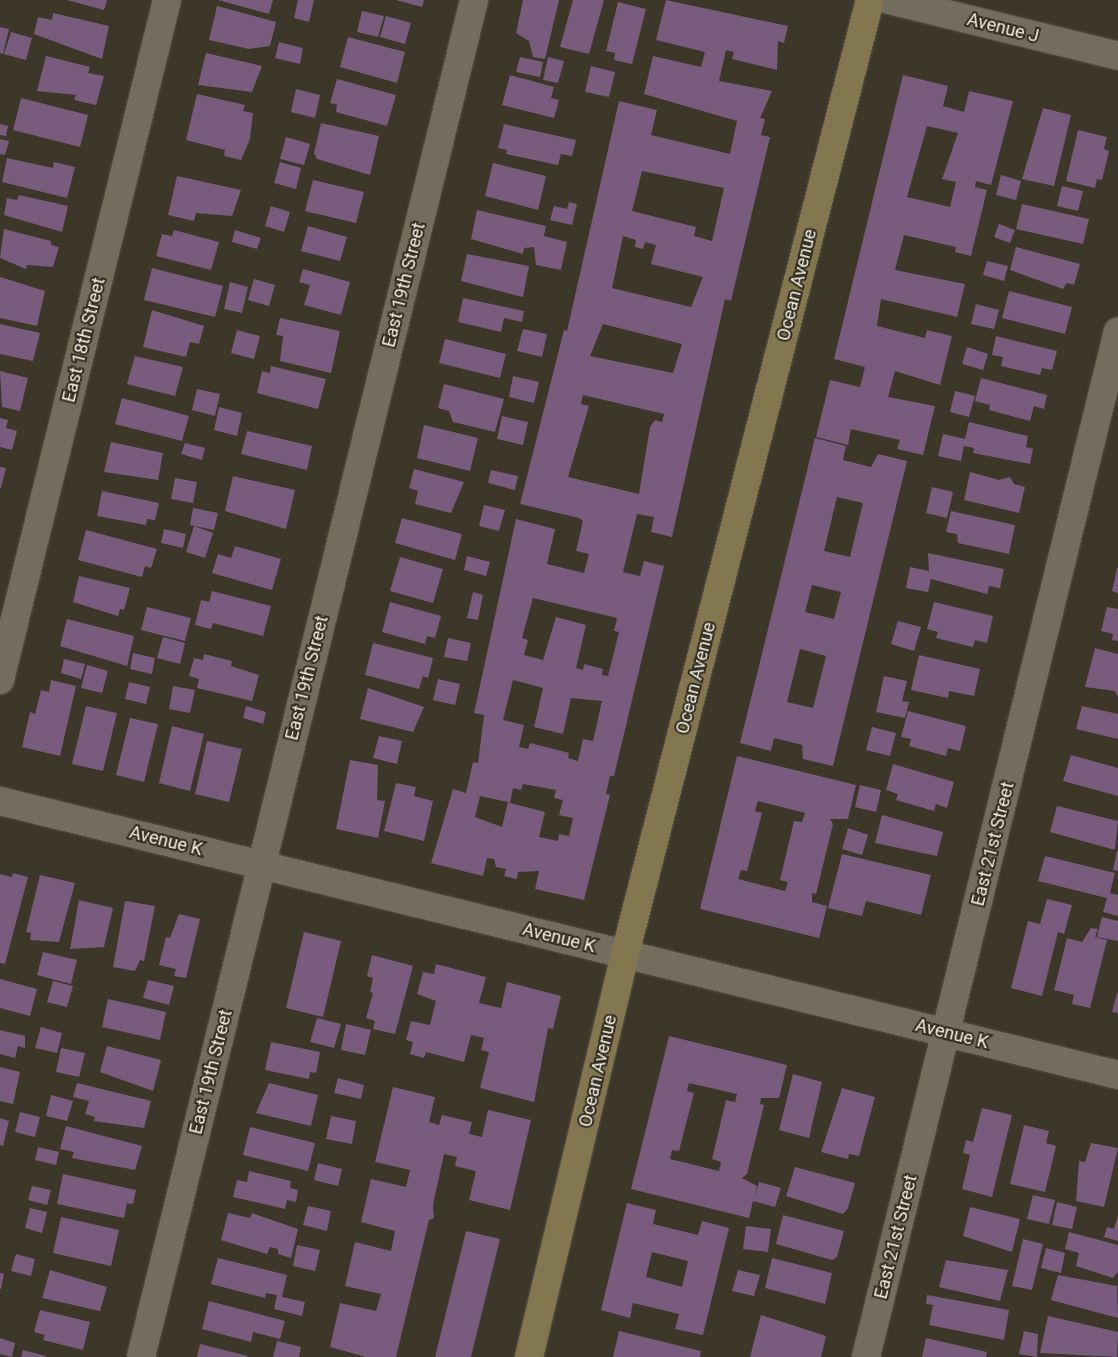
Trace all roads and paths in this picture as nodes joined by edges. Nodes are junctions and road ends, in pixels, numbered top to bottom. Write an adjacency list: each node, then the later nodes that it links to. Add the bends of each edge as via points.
1 (167, 0): 7 (street, East 18th Street)
2 (474, 0): 9 (street, East 19th Street)
3 (870, 0): 10 (main road, Ocean Avenue)
4 (889, 0): 5 (street, Avenue J)
5 (1118, 56)
6 (1118, 331): 11 (street, East 21st Street)
7 (0, 680)
8 (0, 801): 9 (street, Avenue K)
9 (262, 865): 10 (street, Avenue K); 13 (street, East 19th Street)
10 (626, 954): 11 (street, Avenue K); 14 (main road, Ocean Avenue)
11 (946, 1033): 12 (street, Avenue K); 15 (street, East 21st Street)
12 (1118, 1075)
13 (141, 1357)
14 (529, 1357)
15 (866, 1357)

